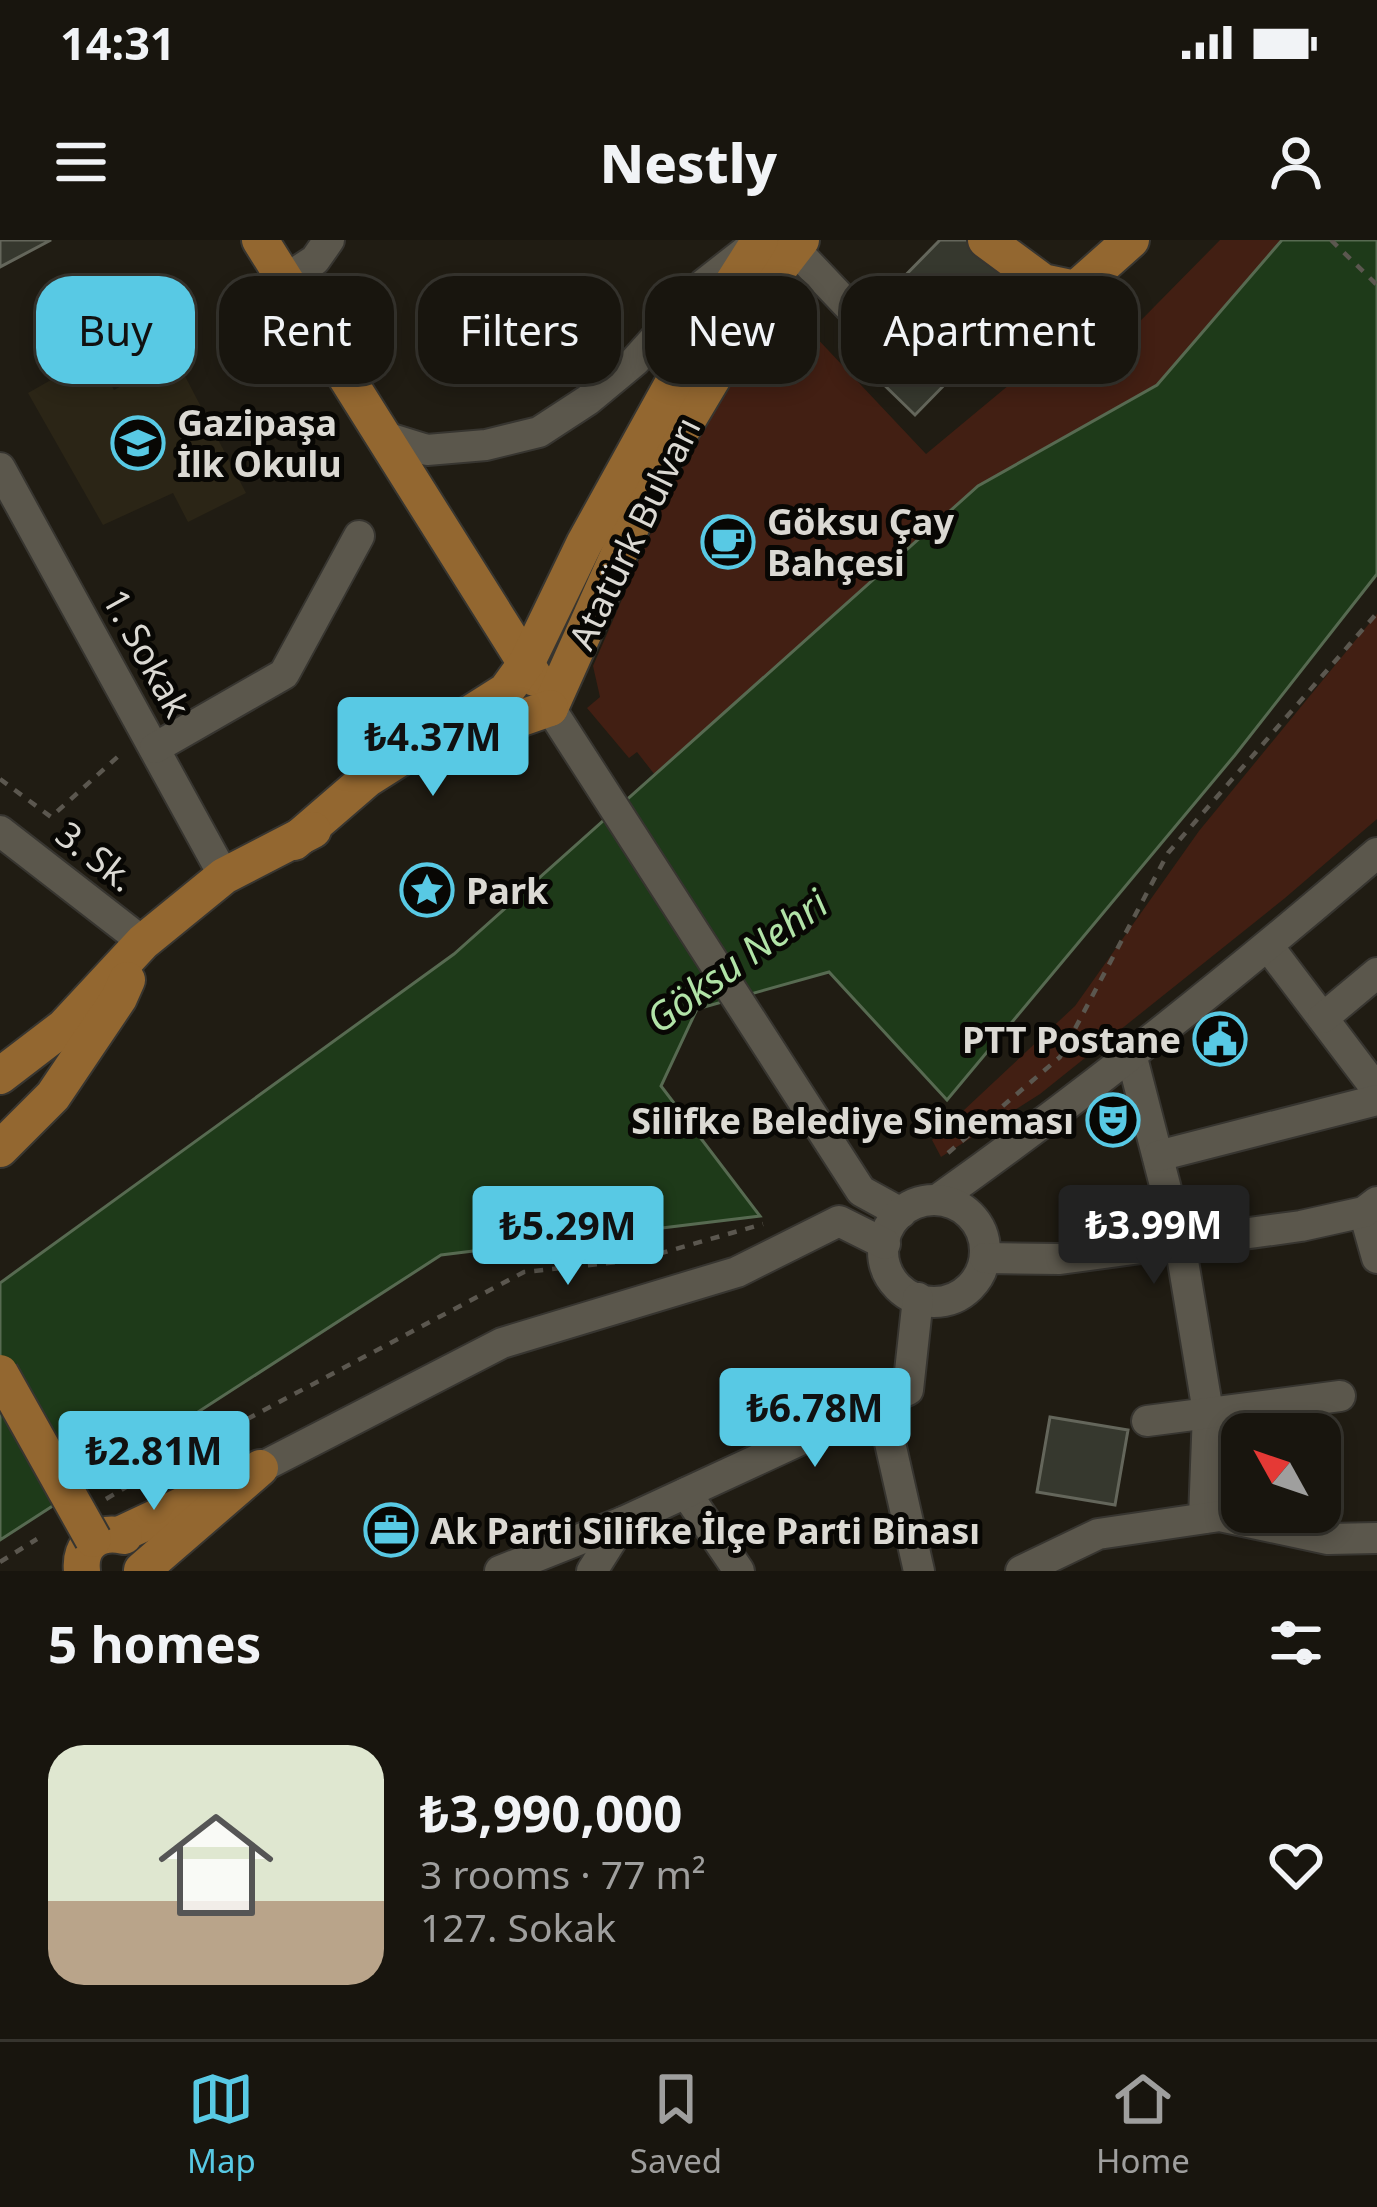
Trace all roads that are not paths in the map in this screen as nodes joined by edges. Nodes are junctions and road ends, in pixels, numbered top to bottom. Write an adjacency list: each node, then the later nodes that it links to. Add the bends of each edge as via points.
1 (260, 240): 6 (main road)
2 (329, 240): 7 (street)
3 (986, 240): 4 (main road, via 1043,282 1076,289)
4 (1131, 240)
5 (780, 242): 8 (street); 10 (street, via 704,284 635,361 539,432 427,451); 13 (main road, Atatürk Bulvarı, via 663,400); 14 (main road, Atatürk Bulvarı, via 653,478)
6 (281, 276)
7 (289, 276)
8 (841, 300)
9 (349, 384): 10 (main road)
10 (382, 436): 13 (main road)
11 (0, 469): 15 (street, 1. Sokak)
12 (359, 536): 15 (street, via 284,674)
13 (527, 662): 14 (main road); 17 (main road, Atatürk Bulvarı, via 506,691 367,779)
14 (550, 708): 17 (main road, via 445,750); 32 (street, via 861,1191)
15 (150, 740): 19 (street, 1. Sokak)
16 (0, 831): 20 (street, 3. Sk.)
17 (293, 842): 19 (main road)
18 (1375, 860): 21 (street)
19 (224, 876): 20 (main road)
20 (143, 943): 25 (main road, via 64,1028); 28 (main road, via 119,998 53,1096)
21 (1268, 946): 23 (street); 24 (street)
22 (1377, 973): 23 (street)
23 (1323, 1018): 26 (street)
24 (1131, 1054): 29 (street); 30 (street)
25 (4, 1065)
26 (1377, 1090)
27 (1377, 1100): 29 (street)
28 (0, 1149)
29 (1158, 1156): 33 (street)
30 (937, 1200): 32 (street); 35 (street, via 979,1225)
31 (1370, 1207): 33 (street); 36 (street)
32 (901, 1213): 34 (street)
33 (1180, 1243): 35 (street, via 1060,1259); 41 (street)
34 (885, 1244): 37 (street, via 895,1283); 43 (street, via 839,1221 736,1272 502,1343)
35 (985, 1258): 37 (street, via 956,1297)
36 (1377, 1258)
37 (918, 1298): 40 (street, via 908,1390)
38 (0, 1373): 49 (main road, bridge)
39 (1340, 1396): 41 (street)
40 (881, 1402): 44 (street); 55 (street)
41 (1208, 1412): 42 (street); 45 (street)
42 (1147, 1421)
43 (260, 1468): 49 (main road); 51 (main road)
44 (686, 1493): 46 (street); 54 (street)
45 (1204, 1518): 48 (street); 50 (street, via 1098,1534)
46 (623, 1522): 52 (street); 53 (street)
47 (1377, 1538): 48 (street)
48 (1328, 1539): 56 (street)
49 (89, 1556): 51 (main road, via 134,1542)
50 (1031, 1568)
51 (141, 1571)
52 (500, 1571)
53 (592, 1571)
54 (740, 1571)
55 (919, 1571)
56 (1331, 1571)

